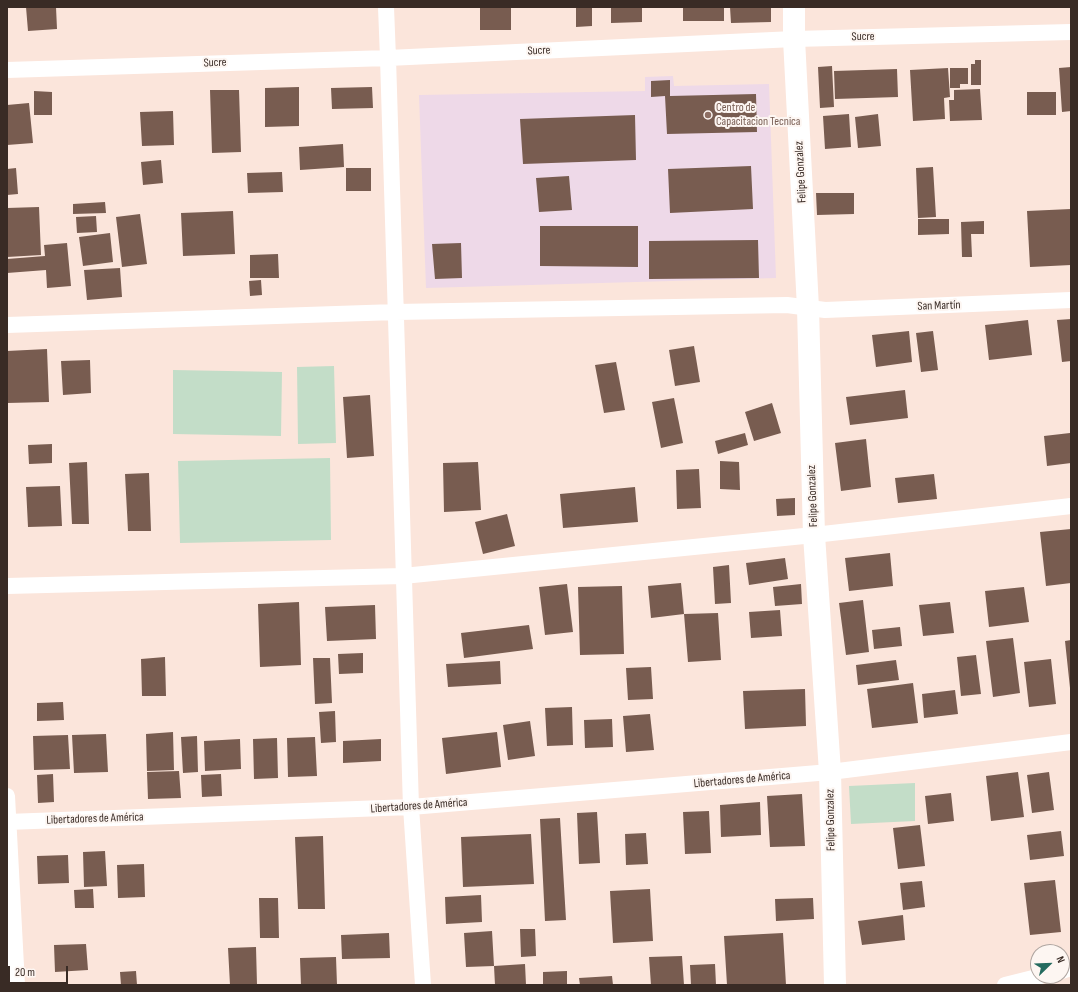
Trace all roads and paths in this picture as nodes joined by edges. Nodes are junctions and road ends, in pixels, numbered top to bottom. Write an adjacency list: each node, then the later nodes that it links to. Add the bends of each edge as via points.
1 (386, 7): 5 (street)
2 (794, 7): 4 (street, Felipe Gonzalez)
3 (1071, 32): 4 (street, Sucre)
4 (794, 39): 5 (street, Sucre); 8 (street, Felipe Gonzalez)
5 (388, 58): 6 (street, Sucre); 9 (street)
6 (7, 70)
7 (1071, 300): 8 (street, San Martín, via 825,310)
8 (808, 308): 9 (street, San Martín, via 787,306); 12 (street, Felipe Gonzalez)
9 (396, 312): 10 (street, San Martín); 13 (street)
10 (7, 325)
11 (1071, 506): 12 (street)
12 (814, 535): 13 (street); 16 (street, Felipe Gonzalez)
13 (403, 576): 14 (street); 18 (street)
14 (7, 586)
15 (1071, 742): 16 (street, Libertadores de América)
16 (830, 772): 18 (street, Libertadores de América); 23 (street, Felipe Gonzalez)
17 (7, 796): 19 (street)
18 (411, 807): 19 (street, Libertadores de América); 22 (street)
19 (8, 822): 21 (street)
20 (1030, 979): 24 (street)
21 (17, 985)
22 (423, 985)
23 (835, 985)
24 (1005, 985)

